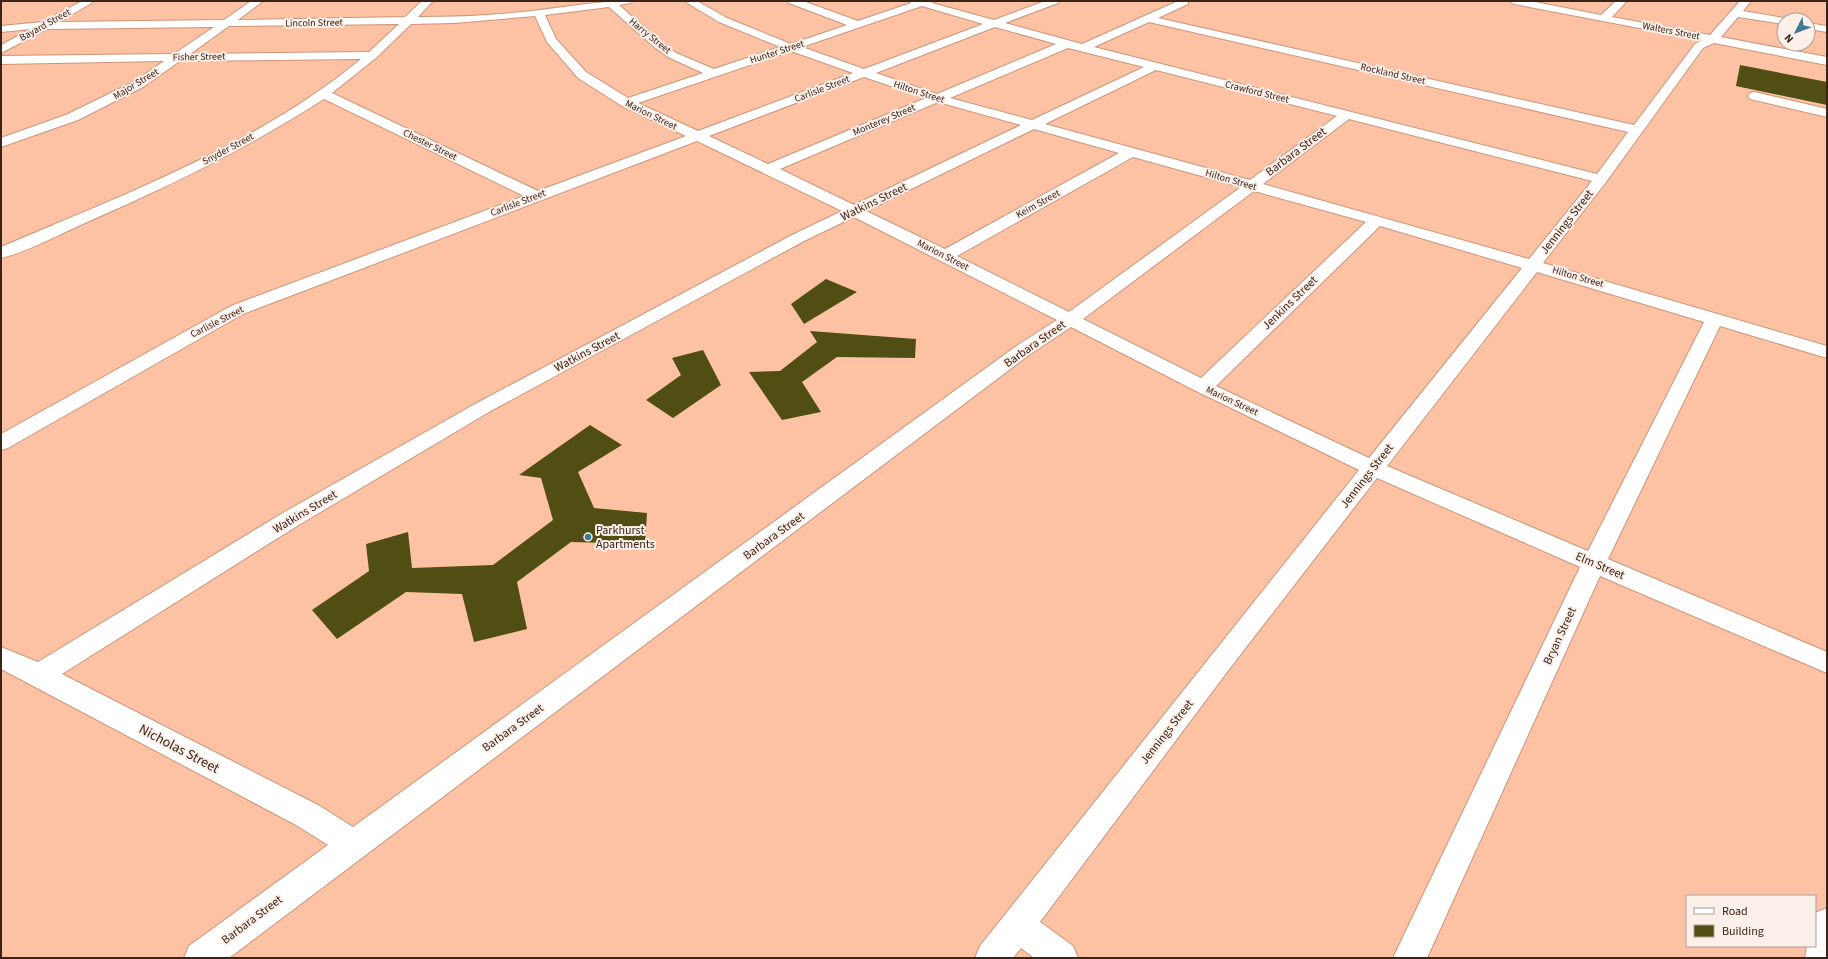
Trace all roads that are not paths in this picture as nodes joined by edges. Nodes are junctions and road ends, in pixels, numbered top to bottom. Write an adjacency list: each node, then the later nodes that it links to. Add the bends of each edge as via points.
1 (90, 1): 22 (street, Bayard Street)
2 (258, 1): 19 (street, Major Street)
3 (428, 1): 18 (street, Snyder Street)
4 (627, 1): 12 (street, Lincoln Street)
5 (689, 1): 28 (street, Hilton Street, via 723,20)
6 (793, 1): 21 (street)
7 (1054, 1): 20 (street, Carlisle Street)
8 (1514, 1): 15 (street, Walters Street)
9 (1622, 1): 15 (street)
10 (921, 2): 20 (street, Crawford Street); 21 (street, Hunter Street)
11 (1181, 2): 16 (street)
12 (612, 4): 14 (street, Lincoln Street); 36 (street, Harry Street, via 672,55)
13 (1741, 7): 17 (street); 26 (street, Jennings Street)
14 (539, 13): 18 (street, Lincoln Street, via 477,19); 41 (street, Marion Street, via 551,40 577,70)
15 (1604, 18): 26 (street, Walters Street)
16 (1149, 19): 29 (street); 45 (street, Rockland Street)
17 (1776, 19)
18 (408, 21): 19 (street, Lincoln Street); 31 (street, Snyder Street)
19 (226, 24): 22 (street, Lincoln Street); 32 (street, Major Street)
20 (993, 24): 27 (street, Crawford Street); 37 (street, Carlisle Street)
21 (858, 25): 28 (street, Hunter Street)
22 (44, 27): 24 (street, Lincoln Street); 30 (street, Bayard Street)
23 (1816, 27): 25 (street)
24 (1, 29)
25 (1827, 29)
26 (1713, 39): 34 (street, Walters Street); 45 (street, Jennings Street, via 1699,46)
27 (1067, 44): 29 (street, Crawford Street); 40 (street, Monterey Street)
28 (789, 48): 36 (street, Hunter Street); 37 (street, Hilton Street)
29 (1084, 48): 35 (street, Crawford Street)
30 (1, 50)
31 (373, 55): 32 (street, Fisher Street); 38 (street, Snyder Street)
32 (179, 57): 33 (street, Fisher Street); 47 (street, Major Street, via 139,84 95,107)
33 (1, 60)
34 (1827, 62)
35 (1155, 66): 43 (street, Crawford Street); 44 (street, Watkins Street)
36 (712, 73): 41 (street, Hunter Street)
37 (862, 73): 40 (street, Hilton Street); 46 (street, Carlisle Street)
38 (324, 94): 52 (street, Chester Street); 55 (street, Snyder Street, via 197,166)
39 (1754, 96): 42 (street)
40 (937, 98): 44 (street, Hilton Street); 49 (street, Monterey Street)
41 (627, 103): 46 (street, Marion Street)
42 (1827, 113)
43 (1347, 115): 50 (street, Crawford Street); 51 (street, Barbara Street)
44 (1032, 126): 48 (street, Hilton Street); 53 (street, Watkins Street)
45 (1636, 130): 50 (street, Jennings Street)
46 (696, 136): 49 (street, Marion Street); 52 (street, Carlisle Street)
47 (1, 144)
48 (1131, 152): 51 (street, Hilton Street); 56 (street, Keim Street)
49 (768, 169): 53 (street, Marion Street)
50 (1601, 179): 57 (street, Jennings Street)
51 (1252, 186): 54 (street, Hilton Street); 59 (street, Barbara Street)
52 (536, 196): 62 (street, Carlisle Street, via 237,310)
53 (854, 211): 56 (street, Marion Street); 67 (street, Watkins Street, via 798,238 482,408 289,520)
54 (1378, 220): 57 (street, Hilton Street); 61 (street, Jenkins Street)
55 (5, 248)
56 (945, 256): 59 (street, Marion Street)
57 (1534, 264): 58 (street, Hilton Street); 63 (street, Jennings Street)
58 (1715, 318): 60 (street, Hilton Street); 64 (street, Bryan Street)
59 (1070, 320): 61 (street, Marion Street); 68 (street, Barbara Street, via 1022,351)
60 (1827, 352)
61 (1203, 387): 63 (street, Marion Street)
62 (1, 443)
63 (1373, 468): 64 (street, Elm Street); 70 (street, Jennings Street)
64 (1594, 563): 66 (street, Elm Street); 74 (street, Bryan Street)
65 (1, 657): 67 (street, Nicholas Street)
66 (1827, 663)
67 (39, 675): 68 (street, Nicholas Street, via 308,815)
68 (355, 845): 71 (street, Barbara Street)
69 (1827, 924): 75 (street)
70 (1018, 926): 72 (street, Jennings Street); 73 (street)
71 (201, 958)
72 (992, 958)
73 (1061, 958)
74 (1410, 958)
75 (1822, 958)

